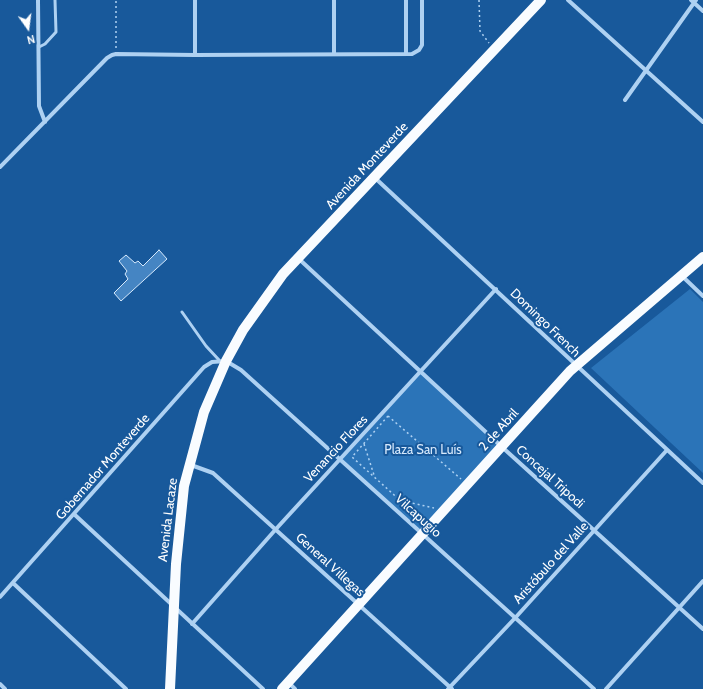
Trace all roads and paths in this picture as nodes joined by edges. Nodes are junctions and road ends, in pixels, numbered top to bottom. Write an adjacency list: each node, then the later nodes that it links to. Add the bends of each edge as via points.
1 (38, 0): 13 (street)
2 (55, 0): 13 (lane, via 56,32)
3 (116, 0): 16 (path)
4 (195, 0): 18 (street)
5 (334, 0): 17 (street)
6 (406, 0): 15 (street)
7 (422, 0): 15 (street, via 422,45 412,54)
8 (479, 0): 14 (path, via 480,31)
9 (541, 0): 14 (main road, Avenida Monteverde)
10 (568, 0): 19 (street)
11 (694, 1): 12 (street); 19 (street)
12 (703, 11)
13 (39, 47): 21 (street, via 39,106)
14 (495, 50): 24 (main road, Avenida Monteverde)
15 (406, 53): 17 (street)
16 (116, 54): 18 (street); 21 (street, via 107,58)
17 (334, 54): 18 (street)
18 (195, 55)
19 (646, 71): 20 (street); 22 (street)
20 (625, 100)
21 (45, 122): 23 (street)
22 (703, 122)
23 (0, 166)
24 (374, 176): 26 (main road, Avenida Monteverde); 28 (street, Domingo French)
25 (703, 257): 27 (main road, 2 de Abril)
26 (297, 258): 31 (main road, Avenida Monteverde, via 264,298); 33 (street, Concejal Tripodi)
27 (681, 276): 29 (street); 32 (main road, 2 de Abril)
28 (496, 289): 32 (street, Domingo French); 33 (street, Venancio Flores)
29 (703, 296)
30 (182, 312): 31 (lane, via 206,346)
31 (222, 360): 39 (street, Vilcapugio, via 241,370); 40 (main road, Avenida Lacaze); 46 (street, Gobernador Monteverde, via 204,367)
32 (575, 366): 37 (main road, 2 de Abril); 38 (street, Domingo French)
33 (421, 371): 34 (street, Venancio Flores); 37 (street, Concejal Tripodi)
34 (383, 412): 35 (path); 39 (street, Venancio Flores)
35 (388, 416): 36 (path); 42 (path)
36 (364, 444): 41 (path); 41 (path, via 352,457)
37 (502, 447): 42 (main road, 2 de Abril); 49 (street, Concejal Tripodi)
38 (666, 450): 43 (street, Domingo French); 49 (street, Aristóbulo del Valle)
39 (340, 459): 48 (street, Venancio Flores); 50 (street, Vilcapugio)
40 (189, 464): 48 (street, General Villegas, via 213,472); 55 (main road, Avenida Lacaze, via 180,514)
41 (374, 477): 44 (path)
42 (468, 483): 50 (main road, 2 de Abril)
43 (703, 483)
44 (401, 501): 45 (path); 47 (path)
45 (438, 509)
46 (75, 515): 52 (street, Gobernador Monteverde); 55 (street)
47 (426, 523)
48 (276, 529): 54 (street, General Villegas); 58 (street, Venancio Flores)
49 (594, 530): 56 (street, Concejal Tripodi); 57 (street, Aristóbulo del Valle)
50 (422, 533): 54 (main road, 2 de Abril); 57 (street, Vilcapugio)
51 (703, 581): 56 (street)
52 (14, 583): 53 (street, Gobernador Monteverde); 64 (street)
53 (0, 597)
54 (358, 604): 61 (main road, 2 de Abril); 62 (street, General Villegas)
55 (173, 607): 58 (street); 65 (main road, Avenida Lacaze)
56 (679, 607): 59 (street, Concejal Tripodi); 68 (street)
57 (516, 617): 62 (street, Aristóbulo del Valle); 67 (street, Vilcapugio)
58 (192, 624): 66 (street)
59 (703, 629)
60 (0, 684): 63 (street)
61 (288, 687)
62 (450, 688)
63 (5, 689)
64 (126, 689)
65 (170, 689)
66 (263, 689)
67 (594, 689)
68 (606, 689)

